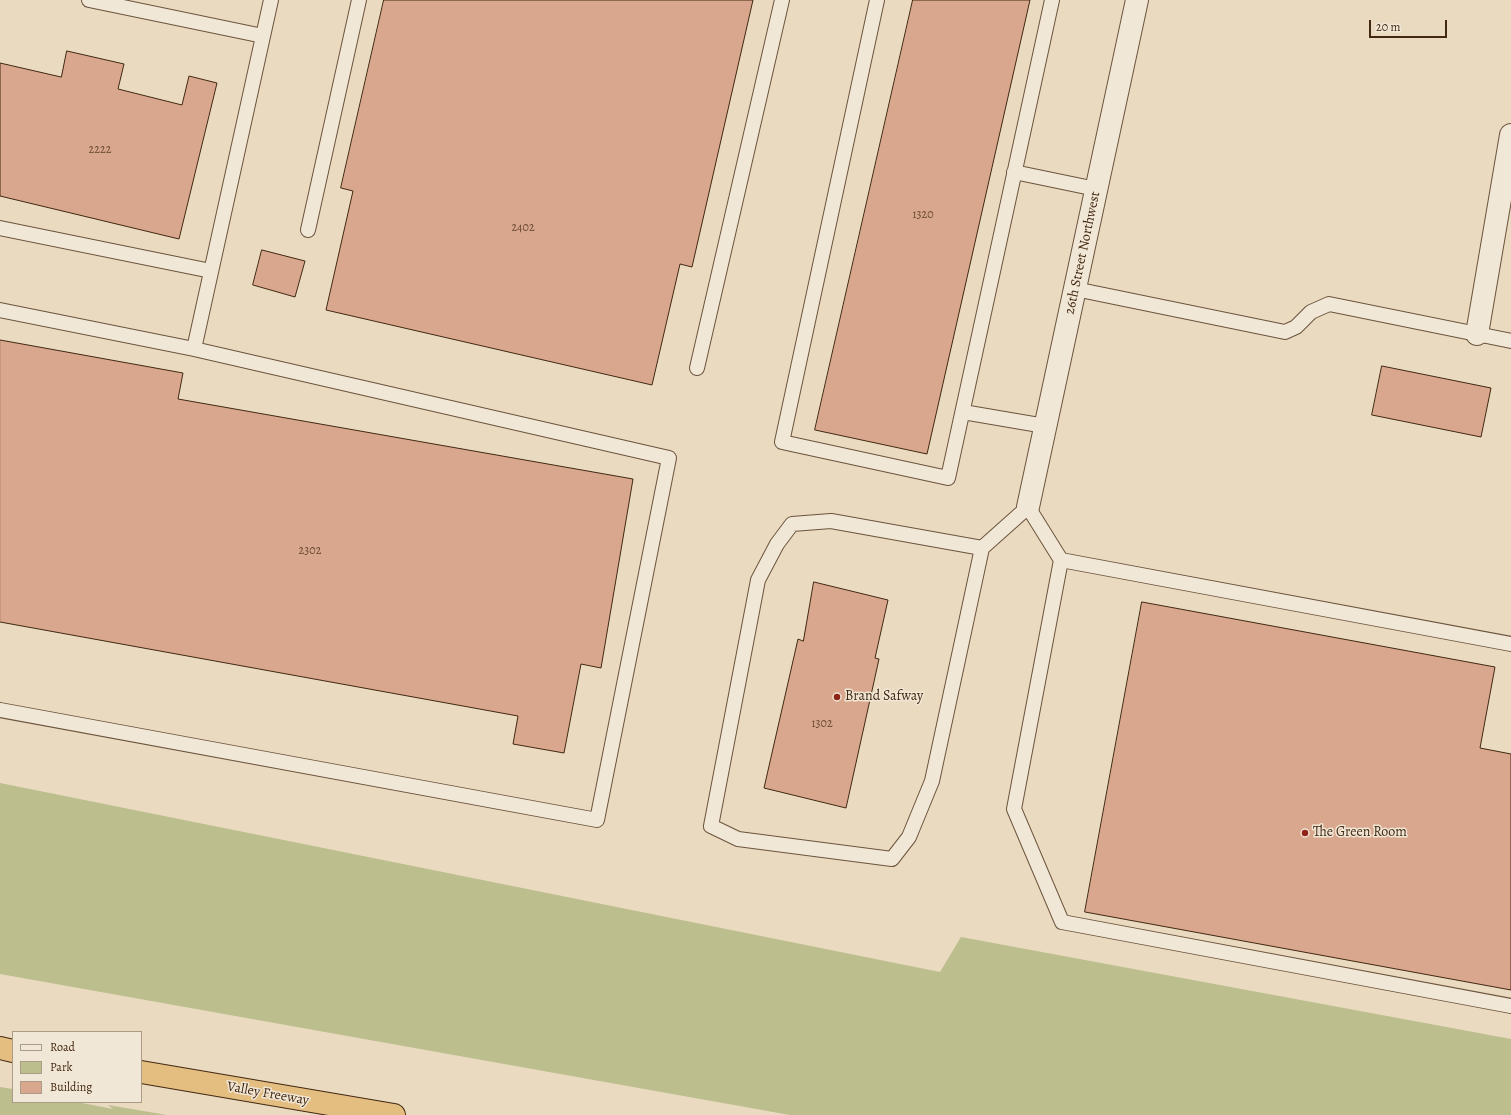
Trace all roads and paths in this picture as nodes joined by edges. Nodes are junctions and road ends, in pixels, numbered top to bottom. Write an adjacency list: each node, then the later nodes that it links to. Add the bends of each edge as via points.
1 (89, 0): 8 (lane)
2 (271, 0): 8 (lane)
3 (359, 0): 13 (lane)
4 (782, 0): 20 (lane)
5 (877, 0): 21 (lane, via 782,442 948,478)
6 (1052, 0): 10 (lane)
7 (1137, 0): 11 (street, 26th Street Northwest)
8 (263, 36): 14 (lane)
9 (1511, 135): 17 (street)
10 (1014, 172): 11 (lane); 21 (lane)
11 (1096, 189): 15 (street, 26th Street Northwest)
12 (0, 228): 14 (lane)
13 (308, 230)
14 (211, 271): 19 (lane)
15 (1075, 289): 17 (lane, via 1285,332 1296,327 1310,312 1329,304); 22 (street, 26th Street Northwest)
16 (0, 310): 19 (lane)
17 (1477, 334): 18 (lane)
18 (1511, 341)
19 (194, 349): 27 (lane, via 670,458 597,820)
20 (697, 368)
21 (963, 412): 22 (lane)
22 (1045, 426): 23 (street, 26th Street Northwest)
23 (1028, 507): 24 (lane); 25 (lane)
24 (982, 548): 24 (lane, via 932,781 909,837 892,860 738,839 711,826 758,580 777,544 792,524 831,521)
25 (1062, 560): 26 (lane); 28 (lane, via 1014,809 1062,922)
26 (1511, 644)
27 (0, 710)
28 (1511, 1006)
29 (0, 1048): 30 (highway)
30 (12, 1051)
31 (142, 1072): 32 (highway, Valley Freeway)
32 (394, 1115)

